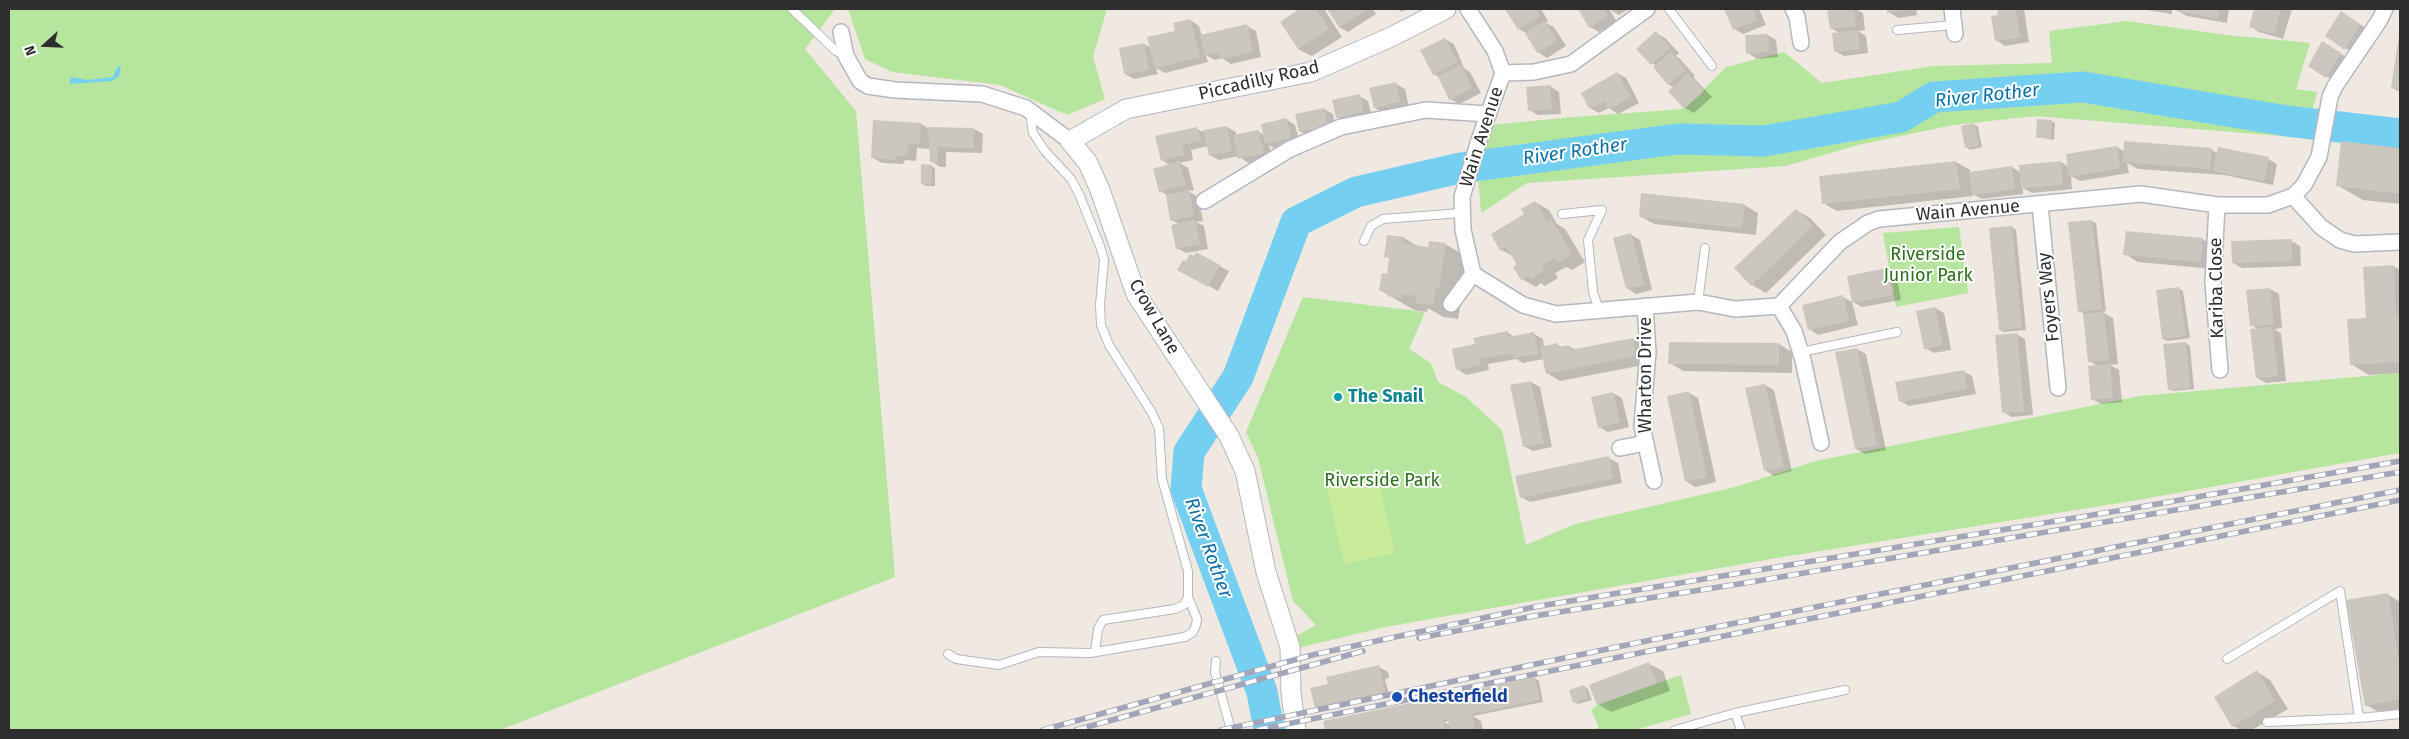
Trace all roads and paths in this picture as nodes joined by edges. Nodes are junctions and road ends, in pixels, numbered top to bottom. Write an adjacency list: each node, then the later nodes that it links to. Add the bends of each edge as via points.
1 (792, 9): 13 (lane, via 836,51)
2 (1446, 9): 18 (street, Piccadilly Road, via 1311,72 1126,109)
3 (1468, 9): 15 (street, Wain Avenue, via 1495,51)
4 (1647, 9): 15 (street, via 1570,64 1534,72)
5 (1669, 9): 14 (lane)
6 (1794, 9): 12 (street)
7 (1952, 9): 9 (street)
8 (2385, 9): 19 (street, via 2334,86 2319,157 2304,185)
9 (1955, 29): 10 (lane)
10 (1897, 30)
11 (841, 32): 13 (street, Crow Lane)
12 (1801, 43)
13 (846, 56): 16 (street, Crow Lane, via 860,81 868,86 982,94)
14 (1712, 66)
15 (1503, 73): 17 (street, Wain Avenue)
16 (1029, 110): 18 (street, Crow Lane); 42 (lane, via 1033,133 1071,179 1100,246 1104,260 1101,325 1109,345 1159,428 1162,479 1188,571)
17 (1488, 114): 20 (street, via 1426,110 1342,127 1290,149); 23 (street, Wain Avenue, via 1462,197)
18 (1070, 141): 53 (street, Crow Lane, via 1088,163 1100,190 1136,294 1229,436 1245,471 1266,572 1290,647)
19 (2293, 196): 22 (street, Wain Avenue, via 2268,205); 26 (street, via 2321,227 2340,240 2354,244)
20 (1204, 201)
21 (2040, 205): 22 (street, Wain Avenue, via 2141,194); 32 (street, Wain Avenue, via 1880,219 1868,223 1840,242); 37 (street, Foyers Way)
22 (2217, 205): 36 (street, Kariba Close, via 2213,283)
23 (1461, 213): 25 (lane, via 1383,219 1371,226); 28 (street, Wain Avenue)
24 (1562, 214): 33 (lane, via 1602,210 1588,240 1593,292)
25 (1364, 241)
26 (2400, 242)
27 (1704, 248): 29 (lane)
28 (1473, 274): 30 (street); 33 (street, via 1523,305 1556,314)
29 (1698, 302): 31 (street); 32 (street, via 1735,309)
30 (1450, 304)
31 (1645, 306): 33 (street); 38 (street, Wharton Drive, via 1648,352 1642,426)
32 (1779, 306): 35 (street, via 1794,331)
33 (1599, 310)
34 (1897, 332): 35 (lane)
35 (1801, 352): 39 (street)
36 (2220, 370)
37 (2058, 388)
38 (1646, 443): 40 (street, Wharton Drive); 41 (street, Wharton Drive)
39 (1821, 443)
40 (1620, 448)
41 (1654, 481)
42 (1188, 596): 43 (lane, via 1184,605 1175,609 1103,620 1098,629); 43 (lane, via 1197,619 1193,632 1185,637)
43 (1095, 652): 44 (lane, via 1039,652 999,665)
44 (948, 654)
45 (2227, 659): 50 (lane, via 2340,591)
46 (1216, 661): 52 (lane, via 1215,672)
47 (1845, 690): 48 (lane)
48 (1735, 713): 54 (lane); 55 (lane)
49 (2400, 714): 50 (lane)
50 (2360, 718): 51 (lane)
51 (2267, 722)
52 (1231, 730)
53 (1296, 730)
54 (1675, 730)
55 (1741, 730)

